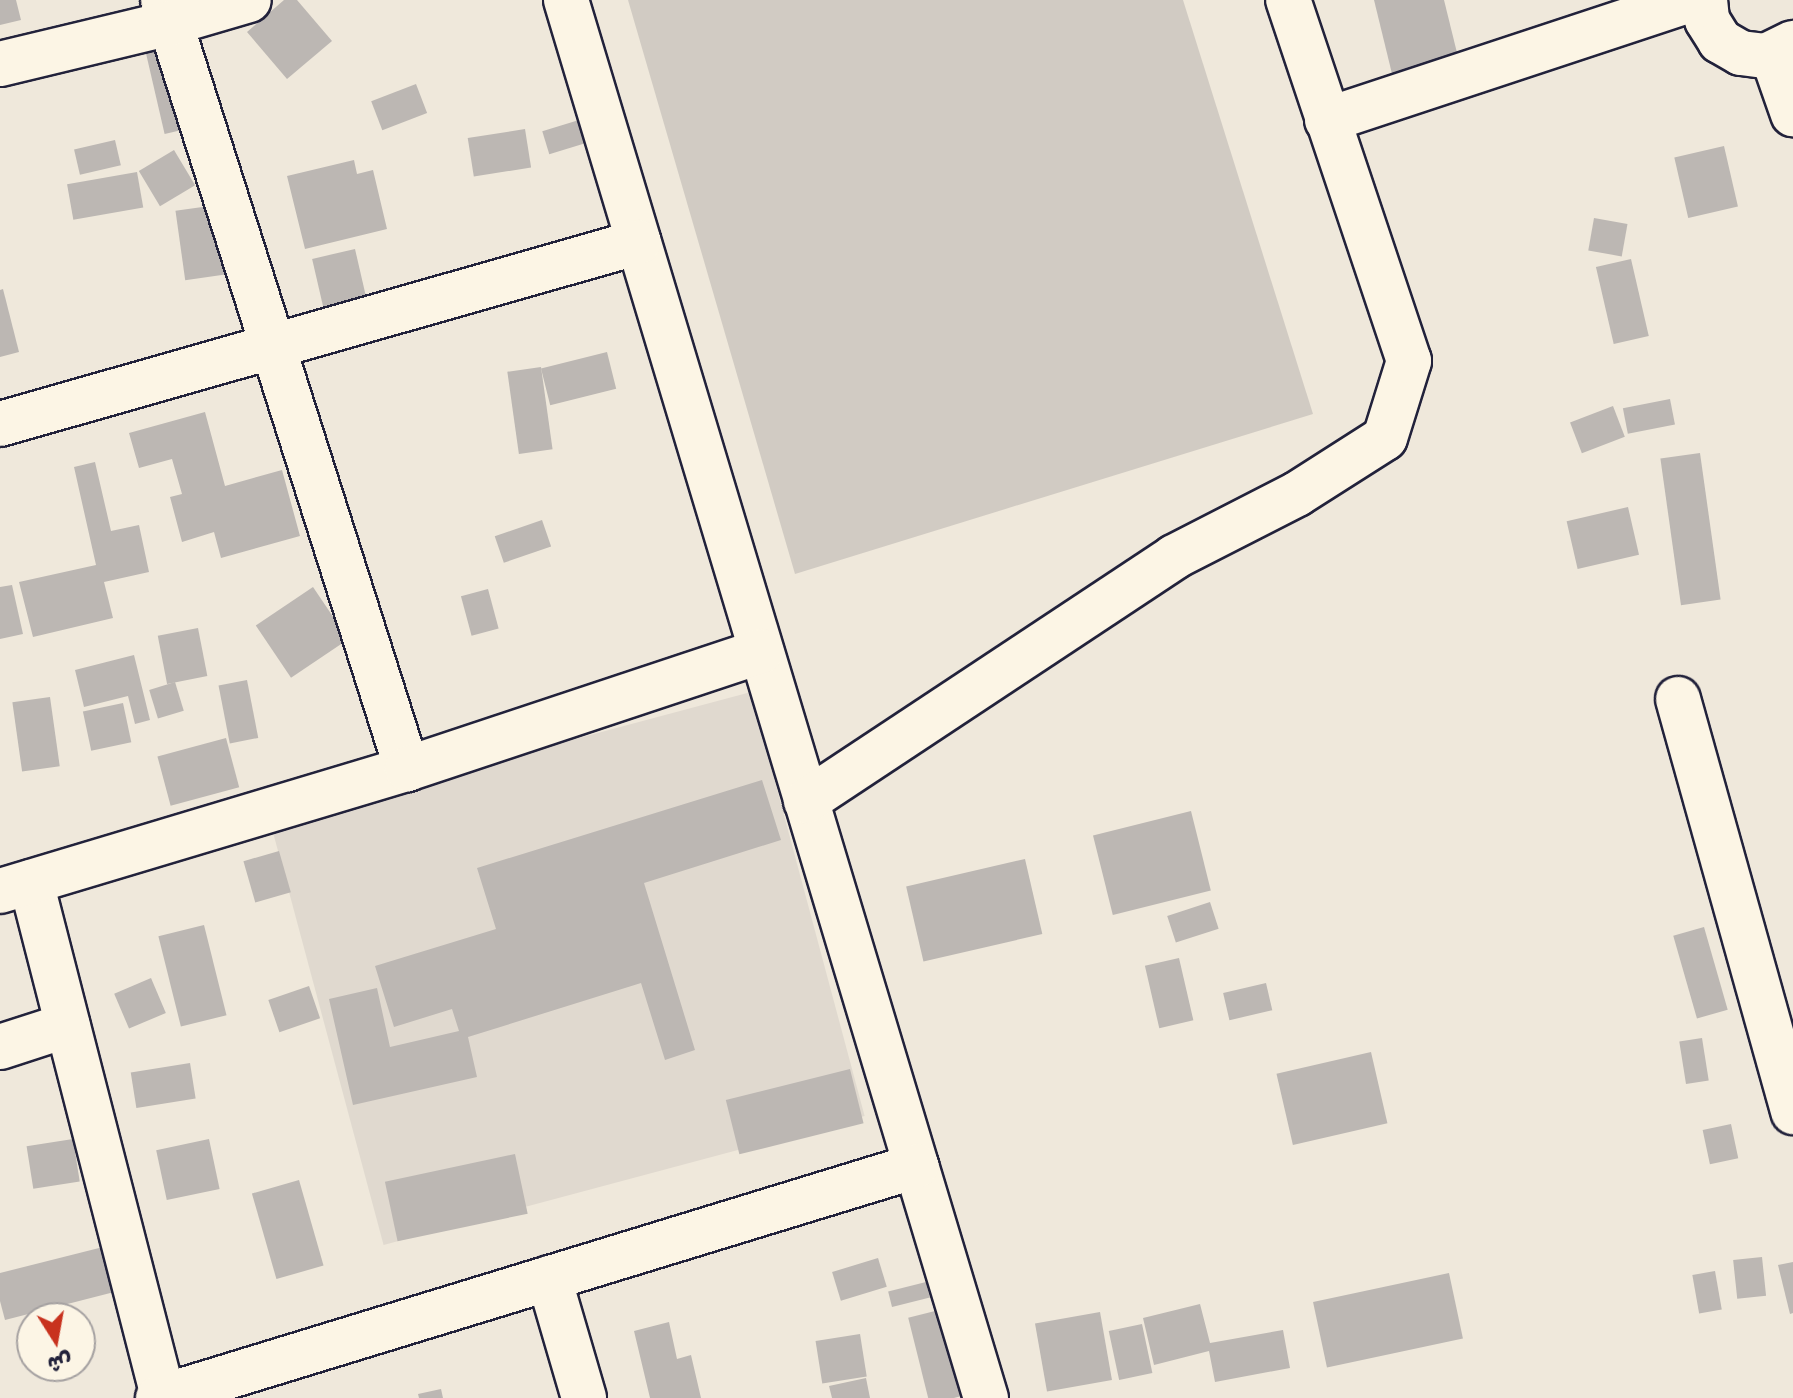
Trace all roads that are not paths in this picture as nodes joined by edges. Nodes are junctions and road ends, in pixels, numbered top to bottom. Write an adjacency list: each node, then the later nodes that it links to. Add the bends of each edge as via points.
1 (249, 0): 6 (street)
2 (566, 0): 11 (street)
3 (1288, 0): 10 (street)
4 (1690, 0): 10 (street)
5 (1705, 0): 7 (street, via 1707,20 1720,41 1741,53)
6 (167, 12): 8 (street); 12 (street)
7 (1782, 48): 9 (street)
8 (0, 64)
9 (1793, 114)
10 (1327, 120): 17 (street, via 1409,361 1385,438 1297,494 1174,557)
11 (639, 242): 12 (street); 14 (street)
12 (273, 348): 13 (street); 16 (street)
13 (0, 424)
14 (761, 651): 16 (street); 17 (street)
15 (1678, 699): 21 (street)
16 (407, 769): 18 (street)
17 (806, 801): 22 (street)
18 (16, 886): 19 (street)
19 (68, 1025): 20 (street); 24 (street)
20 (0, 1047)
21 (1793, 1112)
22 (916, 1166): 23 (street); 26 (street)
23 (549, 1278): 24 (street); 25 (street)
24 (160, 1397)
25 (584, 1398)
26 (986, 1398)

